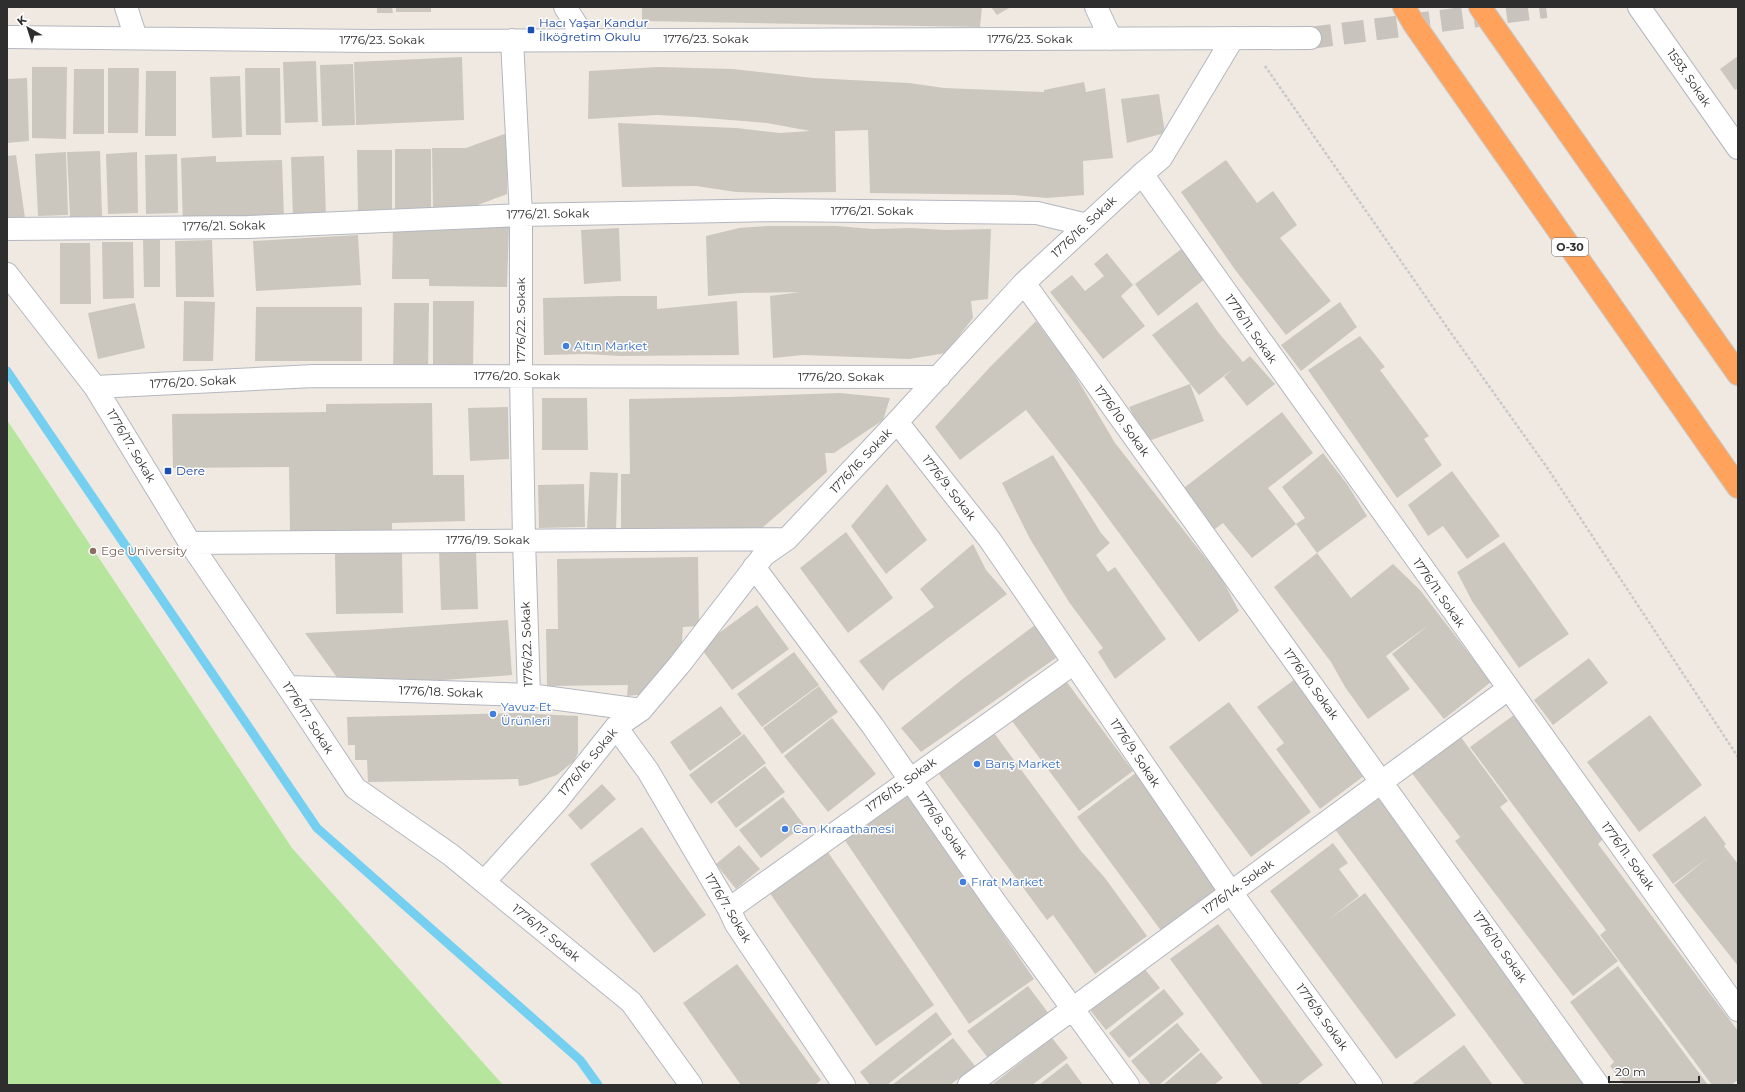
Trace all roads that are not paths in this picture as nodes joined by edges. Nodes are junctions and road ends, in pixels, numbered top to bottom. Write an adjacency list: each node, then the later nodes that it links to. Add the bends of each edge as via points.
1 (126, 7): 8 (street)
2 (566, 7): 13 (street)
3 (1096, 7): 9 (street)
4 (1404, 7): 26 (highway, O-30)
5 (1480, 7): 21 (highway)
6 (1639, 7): 14 (street, 1593. Sokak)
7 (7, 37): 8 (street, 1776/23. Sokak)
8 (136, 38): 12 (street, 1776/23. Sokak)
9 (1111, 38): 10 (street, 1776/23. Sokak); 13 (street, 1776/23. Sokak)
10 (1240, 38): 11 (street, 1776/23. Sokak); 15 (street, 1776/16. Sokak, via 1161,158)
11 (1310, 38)
12 (512, 40): 13 (street, 1776/23. Sokak); 16 (street, 1776/22. Sokak)
13 (586, 40)
14 (1738, 148)
15 (1142, 174): 17 (street, 1776/16. Sokak); 33 (street, 1776/11. Sokak)
16 (521, 214): 17 (street, 1776/21. Sokak, via 772,210 1037,213); 18 (street, 1776/21. Sokak, via 248,227); 22 (street, 1776/22. Sokak)
17 (1087, 225): 20 (street, 1776/16. Sokak)
18 (7, 229)
19 (7, 274): 24 (street, 1776/17. Sokak)
20 (1024, 284): 23 (street, 1776/16. Sokak); 38 (street, 1776/10. Sokak)
21 (1738, 374)
22 (521, 376): 23 (street, 1776/20. Sokak); 24 (street, 1776/20. Sokak, via 314,376); 28 (street, 1776/22. Sokak)
23 (939, 377): 25 (street, 1776/16. Sokak)
24 (95, 387): 29 (street, 1776/17. Sokak)
25 (898, 422): 27 (street, 1776/16. Sokak); 31 (street, 1776/9. Sokak, via 990,540)
26 (1738, 487)
27 (787, 539): 28 (street, 1776/19. Sokak); 30 (street, 1776/16. Sokak, via 764,555)
28 (524, 540): 29 (street, 1776/19. Sokak); 34 (street, 1776/22. Sokak)
29 (190, 543): 32 (street, 1776/17. Sokak)
30 (754, 567): 35 (street, 1776/16. Sokak, via 680,664); 37 (street, 1776/8. Sokak)
31 (1074, 663): 37 (street, 1776/15. Sokak); 40 (street, 1776/9. Sokak)
32 (288, 687): 34 (street, 1776/18. Sokak); 39 (street, 1776/17. Sokak, via 354,788 451,855)
33 (1508, 689): 38 (street, 1776/14. Sokak); 43 (street, 1776/11. Sokak)
34 (529, 696): 35 (street, 1776/18. Sokak)
35 (641, 710): 36 (street, 1776/16. Sokak)
36 (616, 727): 39 (street, 1776/16. Sokak, via 557,801); 41 (street, 1776/7. Sokak, via 648,771)
37 (910, 779): 41 (street, 1776/15. Sokak); 42 (street, 1776/8. Sokak)
38 (1382, 782): 40 (street, 1776/14. Sokak); 49 (street, 1776/10. Sokak)
39 (484, 882): 44 (street, 1776/17. Sokak, via 631,1002)
40 (1231, 892): 42 (street, 1776/14. Sokak); 48 (street, 1776/9. Sokak)
41 (729, 909): 45 (street, 1776/7. Sokak, via 736,924)
42 (1072, 1009): 46 (street, 1776/14. Sokak); 47 (street, 1776/8. Sokak)
43 (1738, 1010)
44 (691, 1085)
45 (844, 1085)
46 (969, 1085)
47 (1128, 1085)
48 (1371, 1085)
49 (1598, 1085)

